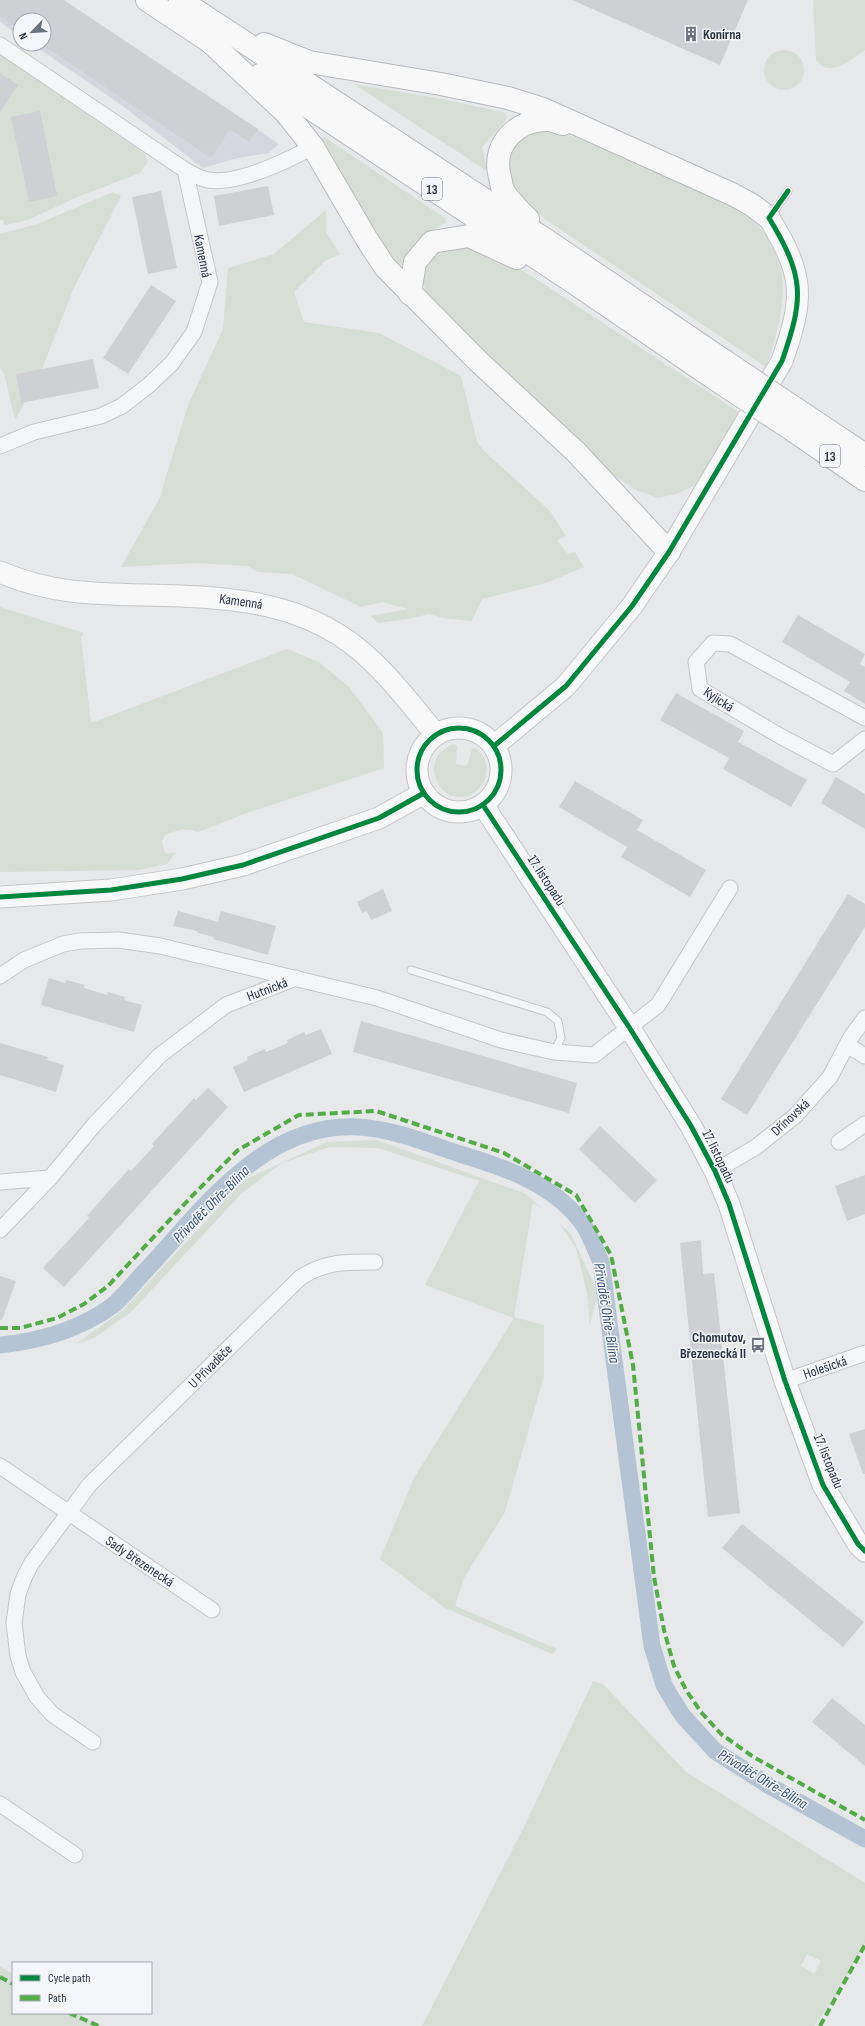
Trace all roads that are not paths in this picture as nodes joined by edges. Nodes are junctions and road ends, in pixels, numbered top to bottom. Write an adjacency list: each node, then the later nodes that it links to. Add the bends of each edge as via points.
1 (147, 0): 3 (highway, 13)
2 (180, 0): 3 (highway, 13)
3 (212, 32): 5 (highway, via 309,62 508,98 543,109); 6 (highway, via 286,113); 10 (highway, 13); 11 (highway, 13)
4 (0, 45): 7 (street)
5 (585, 129): 9 (highway, via 734,195); 10 (highway, via 548,120 529,122 516,129 505,140 499,153 498,169 503,191)
6 (313, 147): 7 (street, via 269,168 227,180 207,180); 12 (highway, via 378,255)
7 (185, 170): 15 (street, Kamenná, via 210,282 194,332 172,363 122,406 101,416 34,432)
8 (788, 191): 9 (lane)
9 (769, 218): 18 (street, via 791,258 798,281 798,307 792,333 782,362)
10 (552, 244): 13 (highway, 13)
11 (573, 282): 12 (highway, via 469,236 432,242 415,262); 13 (highway, 13)
12 (410, 294): 18 (highway, via 576,452)
13 (719, 370): 14 (highway, 13, bridge)
14 (798, 422): 16 (highway, 13); 17 (highway, 13)
15 (0, 446)
16 (865, 455)
17 (865, 480)
18 (669, 552): 23 (street, via 632,606 566,686)
19 (0, 572): 21 (street, Kamenná, via 19,580 58,590 91,594 198,596 235,600 272,606 308,618 340,636 372,661)
20 (865, 718): 22 (street, Kyjická, via 730,644 713,643 696,662 700,689 833,764)
21 (436, 735): 23 (street, via 460,728 485,737); 24 (street, via 426,744 417,768)
22 (865, 739)
23 (494, 746): 25 (street, via 500,765 499,784 493,796)
24 (424, 793): 25 (street, via 433,803 451,811 471,811); 27 (street, via 378,818 243,865 182,879 110,890)
25 (483, 805): 32 (street, 17. listopadu)
26 (730, 888): 32 (street, via 658,1005)
27 (0, 897)
28 (411, 970): 34 (lane, via 547,1012 558,1021 561,1038)
29 (0, 976): 30 (street, Hutnická, via 24,960 63,944 119,940 160,946)
30 (296, 978): 34 (street, via 377,998 502,1040); 39 (street, Hutnická, via 226,1006 159,1056 94,1125)
31 (865, 1018): 33 (street, Dřínovská)
32 (629, 1027): 34 (street, via 594,1055); 38 (street, 17. listopadu, via 691,1126)
33 (847, 1045): 35 (street); 38 (street, Dřínovská, via 830,1077 795,1116 756,1147)
34 (554, 1052)
35 (865, 1056)
36 (865, 1124): 37 (street)
37 (839, 1142)
38 (715, 1171): 44 (street, 17. listopadu, via 731,1211)
39 (50, 1178): 40 (street); 41 (street, Hutnická)
40 (0, 1182)
41 (0, 1230)
42 (375, 1262): 46 (street, U Přivaděče, via 334,1263 312,1270 301,1277 90,1484)
43 (865, 1353): 44 (street, Holešická)
44 (786, 1381): 47 (street, 17. listopadu, via 823,1485 858,1544)
45 (0, 1466): 46 (street, Sady Březenecká)
46 (68, 1512): 48 (street, Sady Březenecká); 49 (street, via 24,1578 15,1608 15,1640 23,1672 37,1697 60,1721)
47 (865, 1551)
48 (212, 1610)
49 (93, 1742)
50 (0, 1804): 51 (street)
51 (75, 1855)

